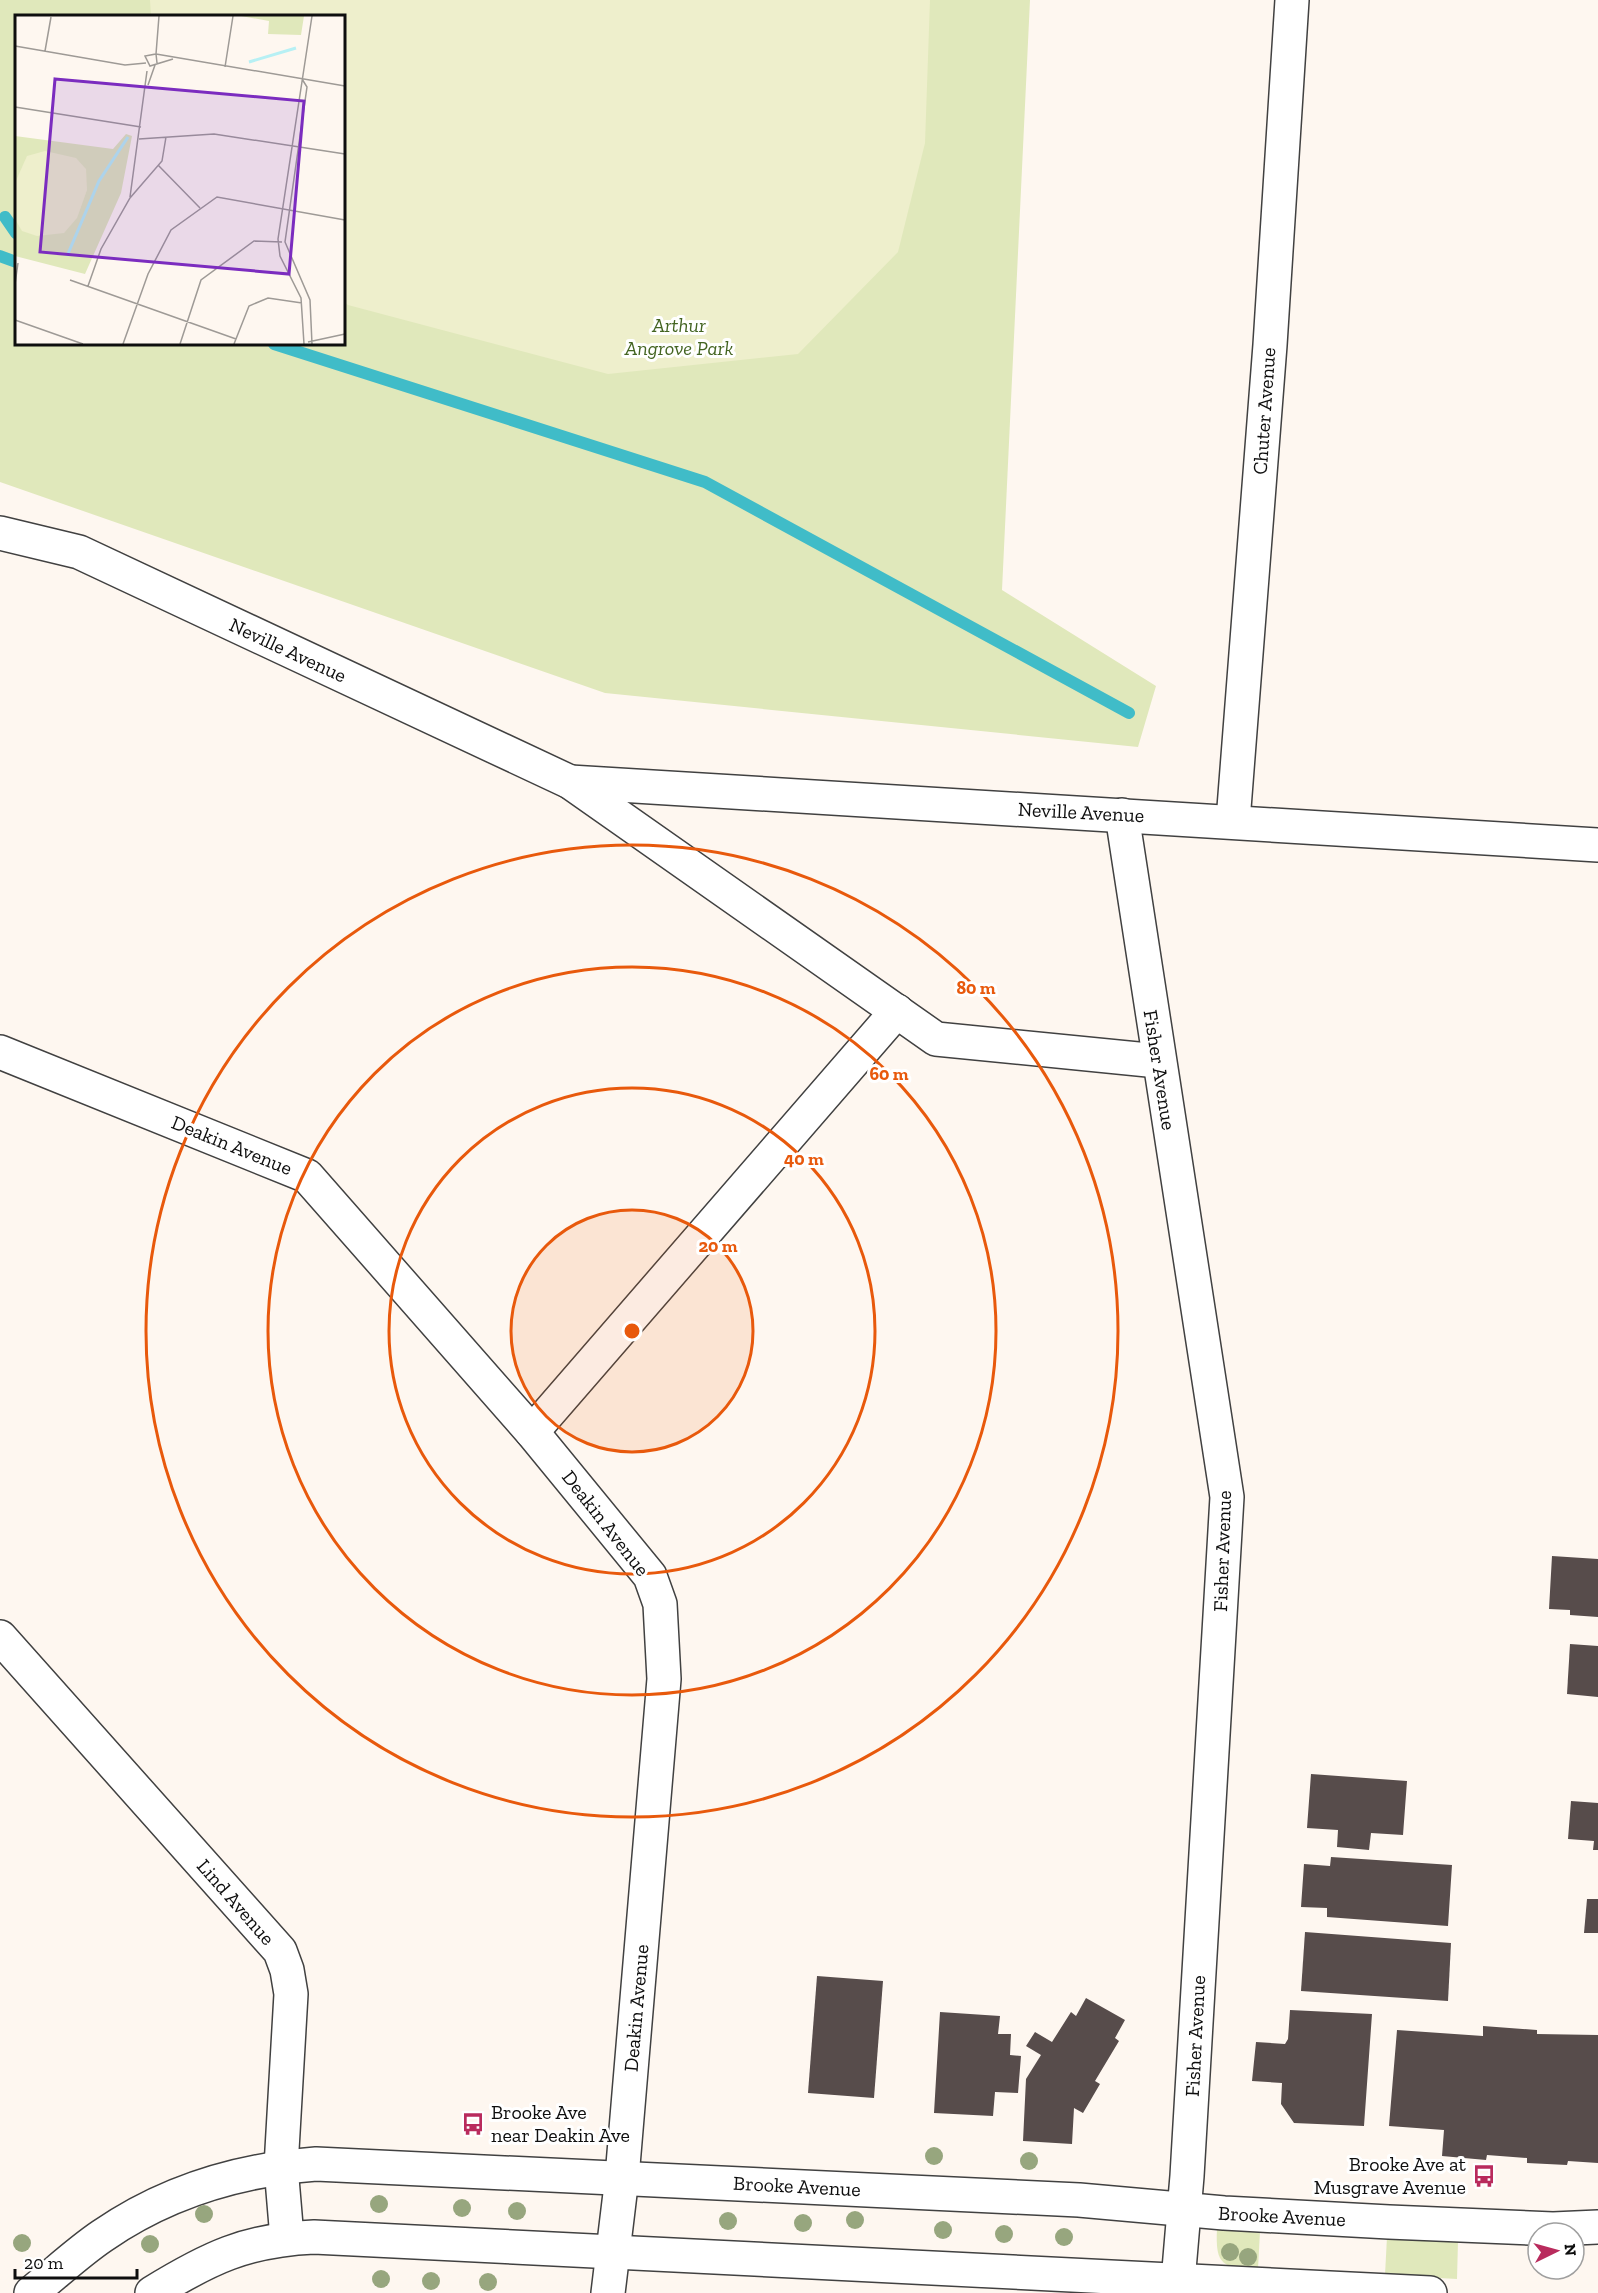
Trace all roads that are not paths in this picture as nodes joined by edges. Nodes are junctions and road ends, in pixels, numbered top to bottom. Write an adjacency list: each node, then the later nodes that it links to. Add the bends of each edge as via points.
1 (1292, 0): 5 (street, Chuter Avenue)
2 (0, 532): 3 (street, Neville Avenue, via 79,552)
3 (570, 782): 4 (street, Neville Avenue); 7 (street, Neville Avenue)
4 (1122, 815): 5 (street, Neville Avenue); 9 (street, Fisher Avenue)
5 (1233, 821): 6 (street, Neville Avenue)
6 (1596, 846)
7 (897, 1011): 9 (street, Neville Avenue, via 936,1039); 10 (street)
8 (0, 1052): 10 (street, Deakin Avenue, via 307,1176)
9 (1158, 1060): 14 (street, Fisher Avenue, via 1227,1497)
10 (532, 1432): 13 (street, Deakin Avenue, via 650,1576 660,1604 664,1678)
11 (0, 1637): 12 (street, Lind Avenue, via 280,1952 291,1994)
12 (281, 2167): 13 (street, Brooke Avenue, via 344,2164); 16 (street, Lind Avenue); 19 (street, Brooke Avenue, via 217,2180 158,2203 100,2237)
13 (622, 2177): 14 (street, Brooke Avenue, via 1079,2200); 17 (street, Deakin Avenue)
14 (1184, 2210): 15 (street, Brooke Avenue, via 1553,2229); 18 (street, Fisher Avenue)
15 (1598, 2227)
16 (286, 2238): 17 (street); 20 (street, via 231,2251)
17 (611, 2251): 18 (street); 21 (street, Deakin Avenue)
18 (1177, 2287): 22 (street)
19 (31, 2293)
20 (152, 2293)
21 (608, 2293)
22 (1430, 2293)

